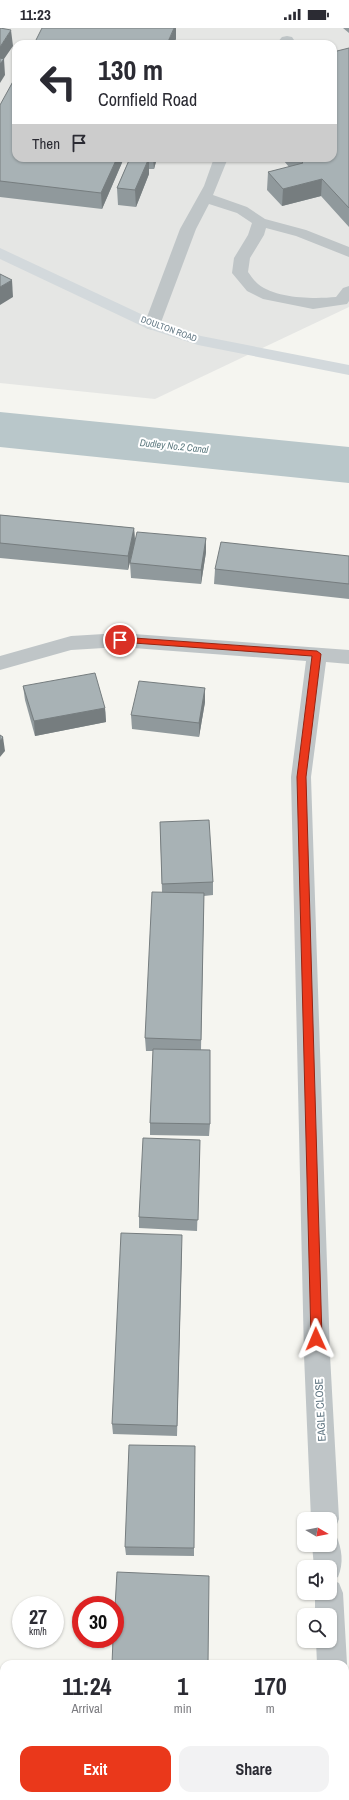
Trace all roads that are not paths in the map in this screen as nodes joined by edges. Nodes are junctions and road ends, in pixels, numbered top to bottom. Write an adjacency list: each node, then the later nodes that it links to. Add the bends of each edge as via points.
1 (220, 162): 2 (street)
2 (204, 197): 3 (street, via 242,210); 7 (street, via 188,229)
3 (260, 222): 4 (street, via 301,233); 6 (street, via 256,235 242,258 240,273 253,288 269,296 313,304 341,301)
4 (349, 252)
5 (0, 253): 7 (street, DOULTON ROAD)
6 (349, 291)
7 (152, 325): 8 (street, DOULTON ROAD, via 198,340)
8 (349, 370)
9 (317, 654): 10 (street); 11 (street, via 120,640 71,643); 12 (street, EAGLE CLOSE, via 301,777 317,1347)
10 (349, 657)
11 (0, 663)
12 (325, 1512)
13 (331, 1648): 14 (street)
14 (332, 1660)

